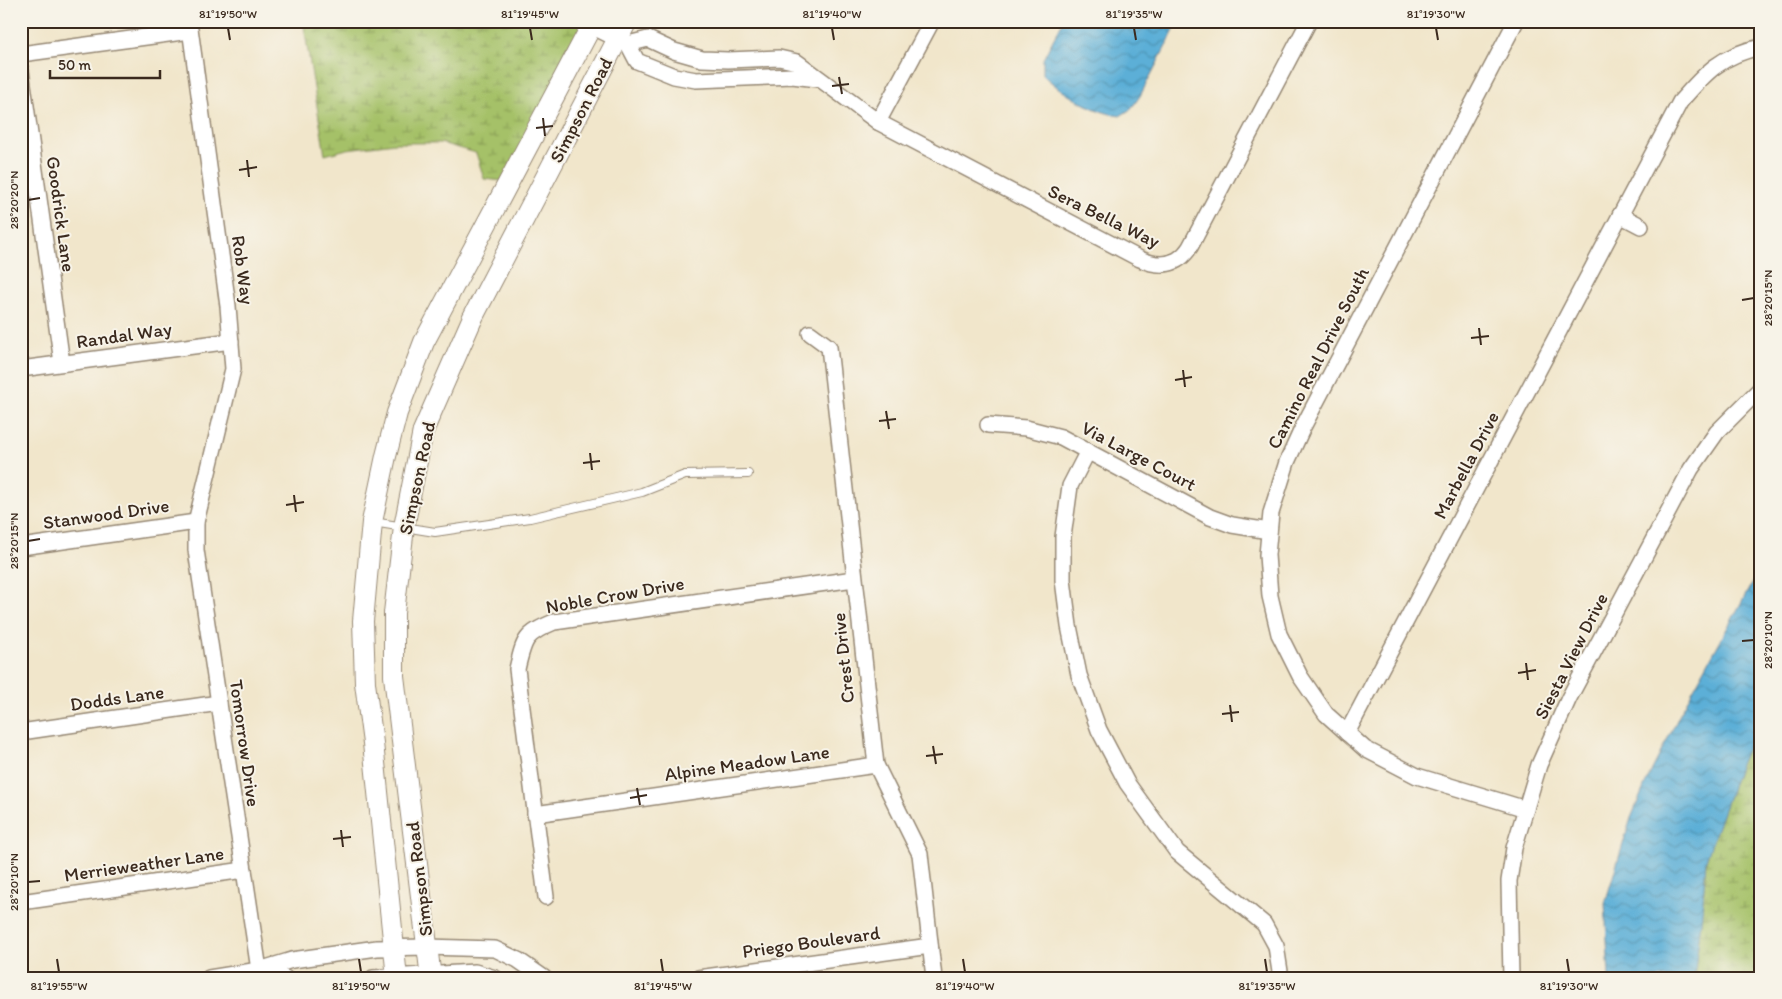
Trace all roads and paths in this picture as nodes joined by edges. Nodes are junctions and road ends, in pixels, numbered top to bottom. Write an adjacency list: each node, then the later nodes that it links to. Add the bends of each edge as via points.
1 (627, 21): 7 (main road, Simpson Road)
2 (932, 21): 12 (street)
3 (1309, 21): 12 (street, Sera Bella Way, via 1190,246 1171,264 1140,260)
4 (1516, 21): 26 (street, Camino Real Drive South, via 1302,427 1287,462 1271,513)
5 (593, 24): 7 (street, Sera Bella Way); 24 (main road, Simpson Road, via 424,342 398,412)
6 (190, 26): 9 (street); 16 (street, Rob Way)
7 (623, 42): 11 (street, Sera Bella Way, via 648,39 702,59 779,58 797,62); 11 (street, Sera Bella Way, via 637,61 684,79 792,76); 25 (main road, Simpson Road, via 473,317 423,431)
8 (1761, 47): 13 (street, Marbella Drive, via 1726,58 1704,74 1680,102)
9 (21, 54)
10 (21, 70): 17 (street, Goodrick Lane)
11 (819, 80): 12 (street, Sera Bella Way)
12 (878, 122)
13 (1620, 215): 14 (street); 31 (street, Marbella Drive)
14 (1641, 226)
15 (810, 333): 28 (street, Crest Drive, via 829,347)
16 (231, 341): 17 (street, Randal Way); 23 (street, Rob Way, via 233,368)
17 (62, 363): 18 (street, Randal Way)
18 (21, 368)
19 (1761, 388): 33 (street, Siesta View Drive, via 1717,432 1692,469 1570,698 1539,765)
20 (988, 425): 21 (street, Via Large Court, via 1026,428 1061,437)
21 (1088, 451): 26 (street, Via Large Court, via 1210,517 1232,525); 52 (street, via 1070,486 1063,537 1063,580 1079,675 1099,730 1127,783 1177,852 1264,924 1276,946)
22 (748, 474): 25 (lane, via 685,475 642,492 530,518 435,532)
23 (196, 522): 27 (street, Stanwood Drive); 29 (street, Tomorrow Drive, via 196,550)
24 (372, 522): 25 (lane); 40 (main road, Simpson Road, via 363,621 365,682)
25 (404, 527): 38 (main road, Simpson Road, via 394,613 394,676)
26 (1269, 531): 31 (street, Camino Real Drive South, via 1270,596 1279,634 1300,676 1326,714)
27 (21, 547)
28 (854, 579): 32 (street, Crest Drive); 34 (street, Noble Crow Drive, via 554,622 534,630 523,643 517,669)
29 (219, 703): 30 (street, Dodds Lane); 35 (street, Tomorrow Drive)
30 (21, 732)
31 (1347, 733): 33 (street, Camino Real Drive South, via 1364,749 1417,776)
32 (876, 765): 34 (street, Alpine Meadow Lane); 39 (street, Crest Drive, via 920,854)
33 (1526, 809): 53 (street, Siesta View Drive, via 1514,848 1509,881)
34 (535, 814): 36 (street, Noble Crow Drive)
35 (244, 870): 37 (street, Merrieweather Lane); 41 (street, Tomorrow Drive)
36 (546, 897)
37 (21, 902)
38 (427, 946): 40 (street); 44 (main road, Simpson Road); 49 (street, via 495,949)
39 (930, 946): 42 (street, Priego Boulevard); 51 (street, Crest Drive)
40 (394, 948): 41 (street, via 292,960); 43 (main road, Simpson Road)
41 (259, 970): 45 (street); 46 (street)
42 (750, 974): 50 (street, Priego Boulevard)
43 (397, 977): 44 (street); 47 (street)
44 (430, 977): 48 (street, via 476,972)
45 (208, 978)
46 (285, 978)
47 (373, 978)
48 (495, 978)
49 (544, 978)
50 (698, 978)
51 (934, 978)
52 (1281, 978)
53 (1511, 978)

